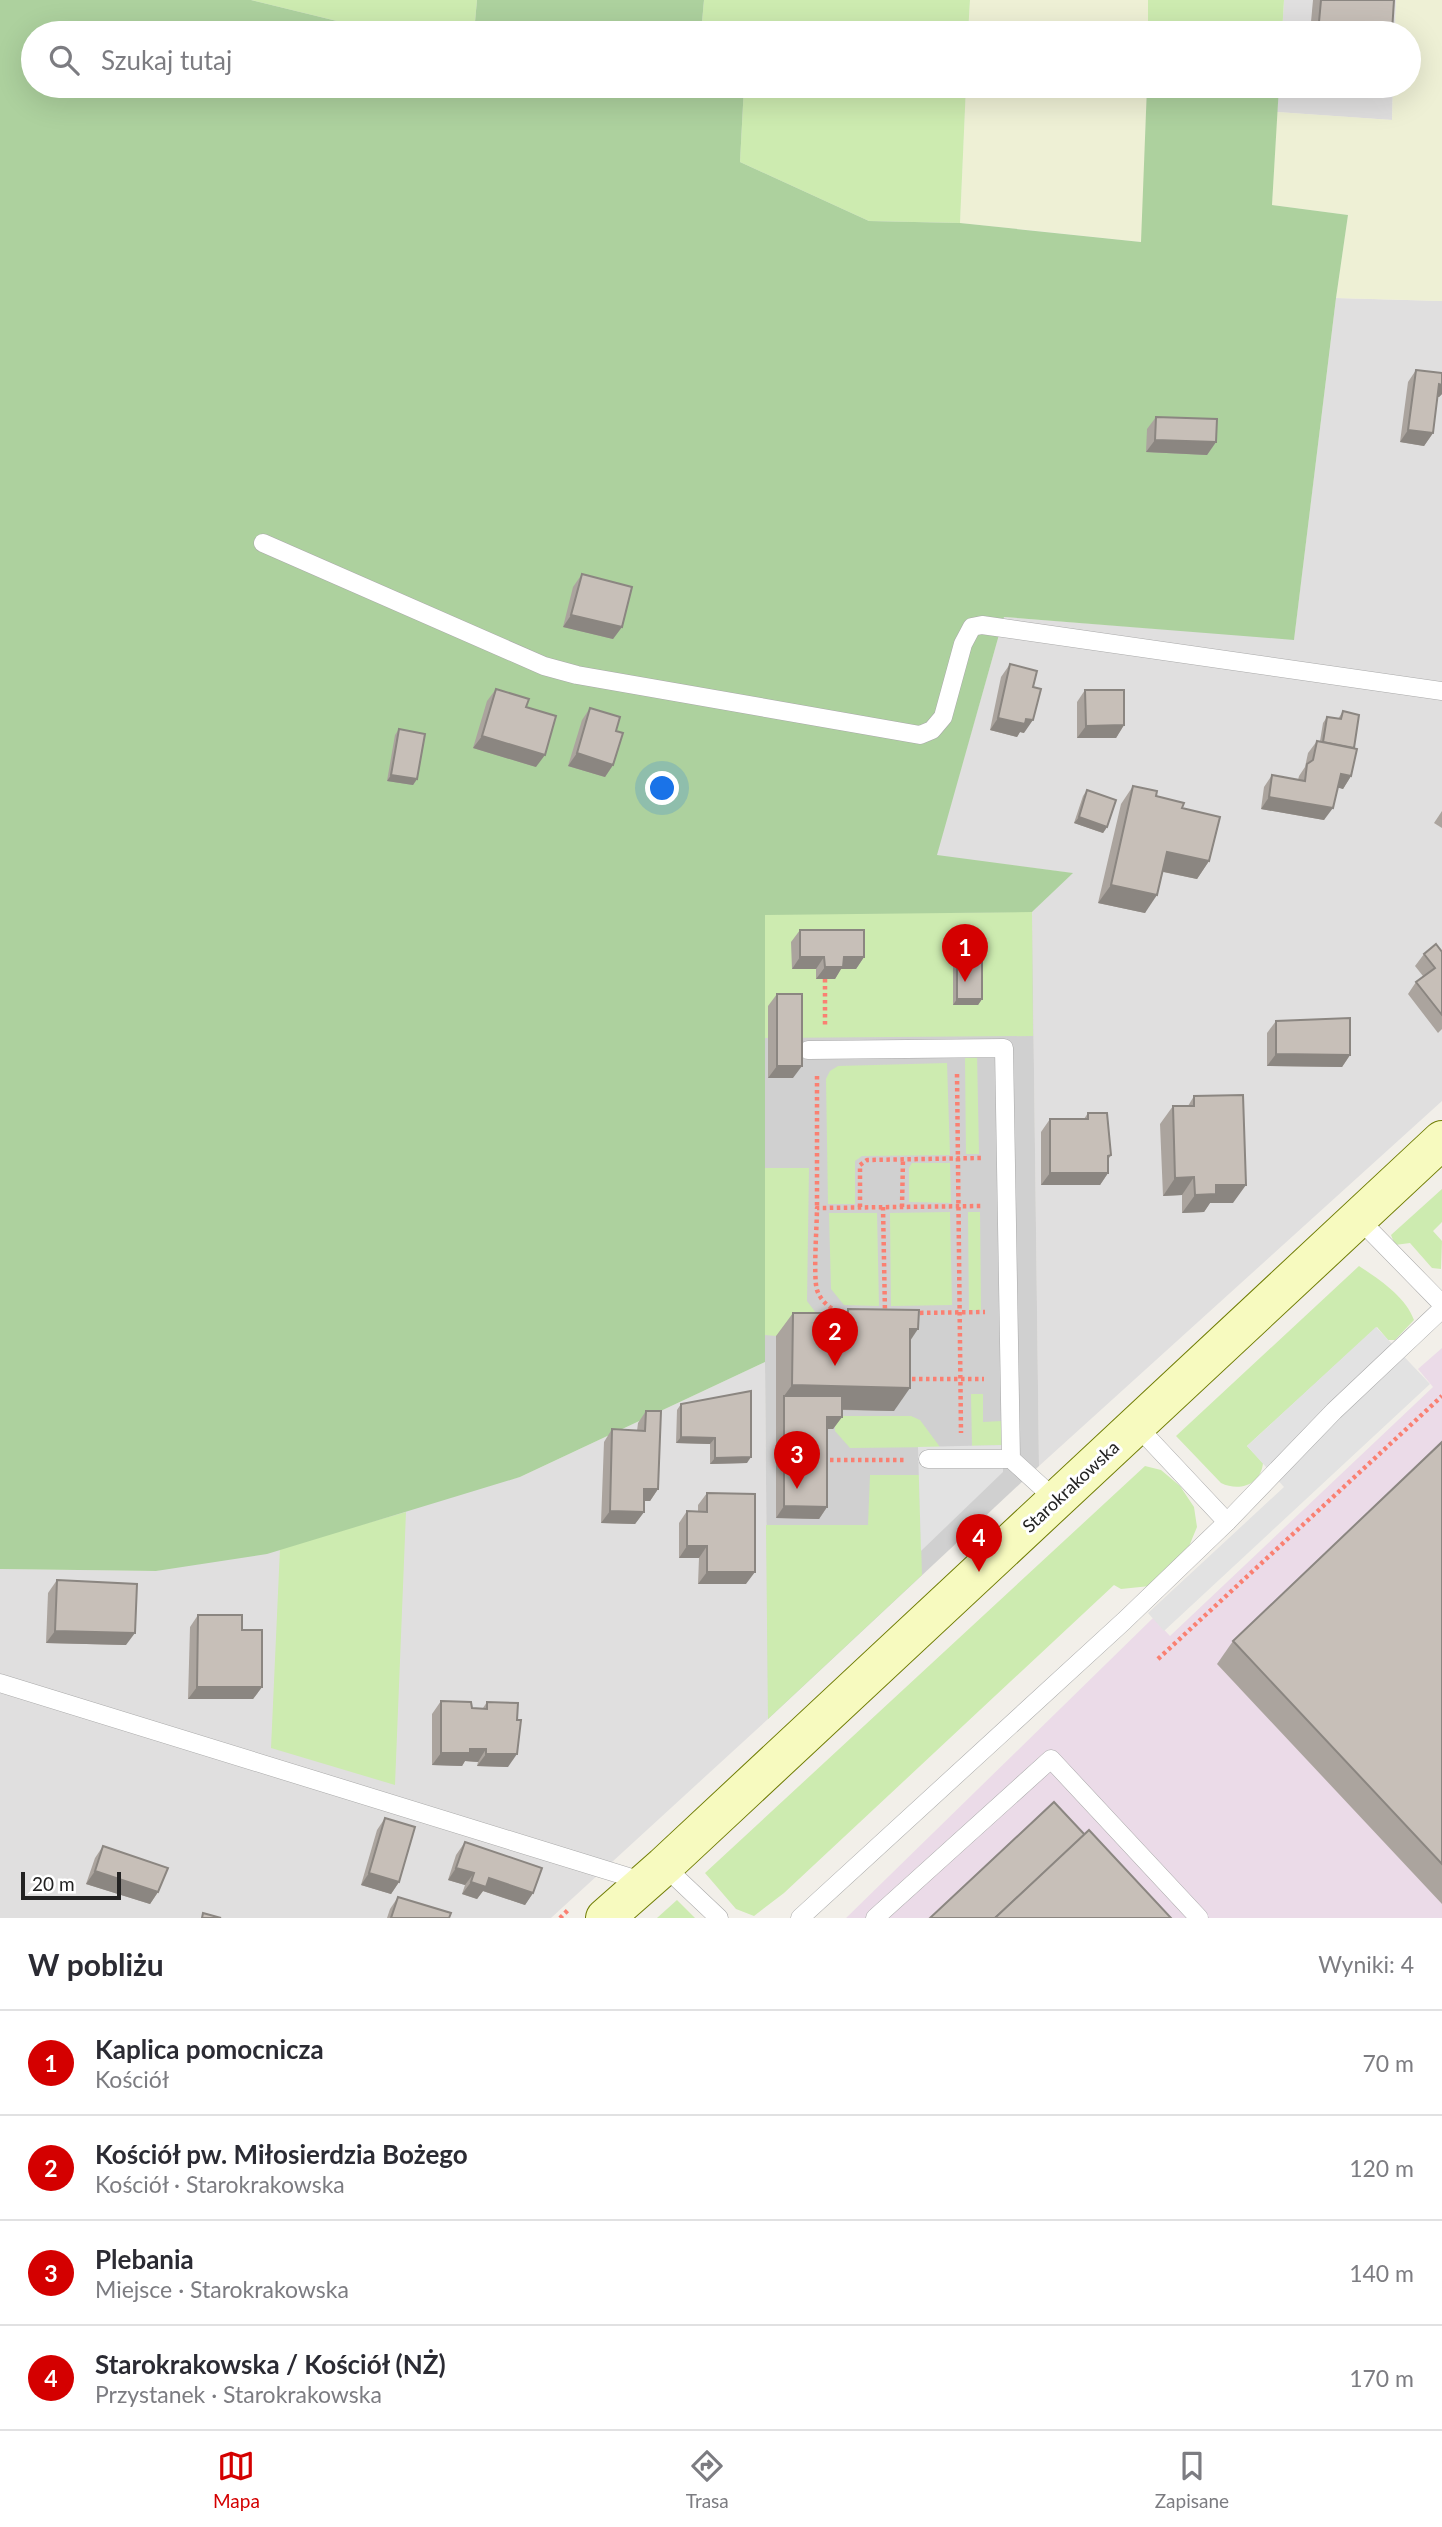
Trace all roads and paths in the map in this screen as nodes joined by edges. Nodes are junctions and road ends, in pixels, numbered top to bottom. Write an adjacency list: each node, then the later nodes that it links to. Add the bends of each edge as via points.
1 (263, 543): 2 (lane, via 544,666 920,735 943,718 963,644 972,627 982,625)
2 (1442, 691)
3 (825, 979): 5 (path)
4 (957, 1049): 5 (lane); 7 (lane, via 1004,1048); 8 (path)
5 (817, 1050): 15 (path)
6 (1442, 1140): 16 (street, Starokrakowska)
7 (1006, 1157): 8 (path); 10 (lane)
8 (958, 1158): 9 (path); 14 (path)
9 (903, 1159): 11 (path, via 867,1160 860,1165); 13 (path)
10 (1007, 1206): 14 (path); 19 (lane)
11 (860, 1207): 12 (path); 15 (path)
12 (883, 1207): 13 (path); 22 (path)
13 (902, 1207): 14 (path)
14 (958, 1207): 18 (path)
15 (817, 1208): 20 (path, via 816,1288 823,1302 840,1313)
16 (1358, 1218): 17 (lane); 29 (street, Starokrakowska)
17 (1442, 1307): 35 (lane)
18 (960, 1312): 19 (path); 24 (path); 26 (path)
19 (1009, 1312): 27 (lane)
20 (851, 1313)
21 (874, 1313): 22 (path)
22 (885, 1313): 23 (path)
23 (897, 1313)
24 (910, 1313)
25 (894, 1379): 26 (path)
26 (960, 1379): 27 (path); 30 (path)
27 (1010, 1379): 31 (lane)
28 (1442, 1396): 36 (path)
29 (1136, 1425): 34 (street, Starokrakowska); 35 (lane)
30 (961, 1459): 31 (lane); 33 (lane)
31 (1011, 1459): 34 (lane)
32 (819, 1460): 33 (path)
33 (928, 1460)
34 (1056, 1500): 38 (street, Starokrakowska)
35 (1227, 1522): 41 (lane)
36 (1158, 1659)
37 (0, 1683): 38 (lane)
38 (655, 1874): 39 (street, Starokrakowska); 40 (lane)
39 (605, 1918)
40 (719, 1918)
41 (800, 1918)
42 (875, 1918): 43 (lane, via 1051,1759)
43 (1199, 1918)

